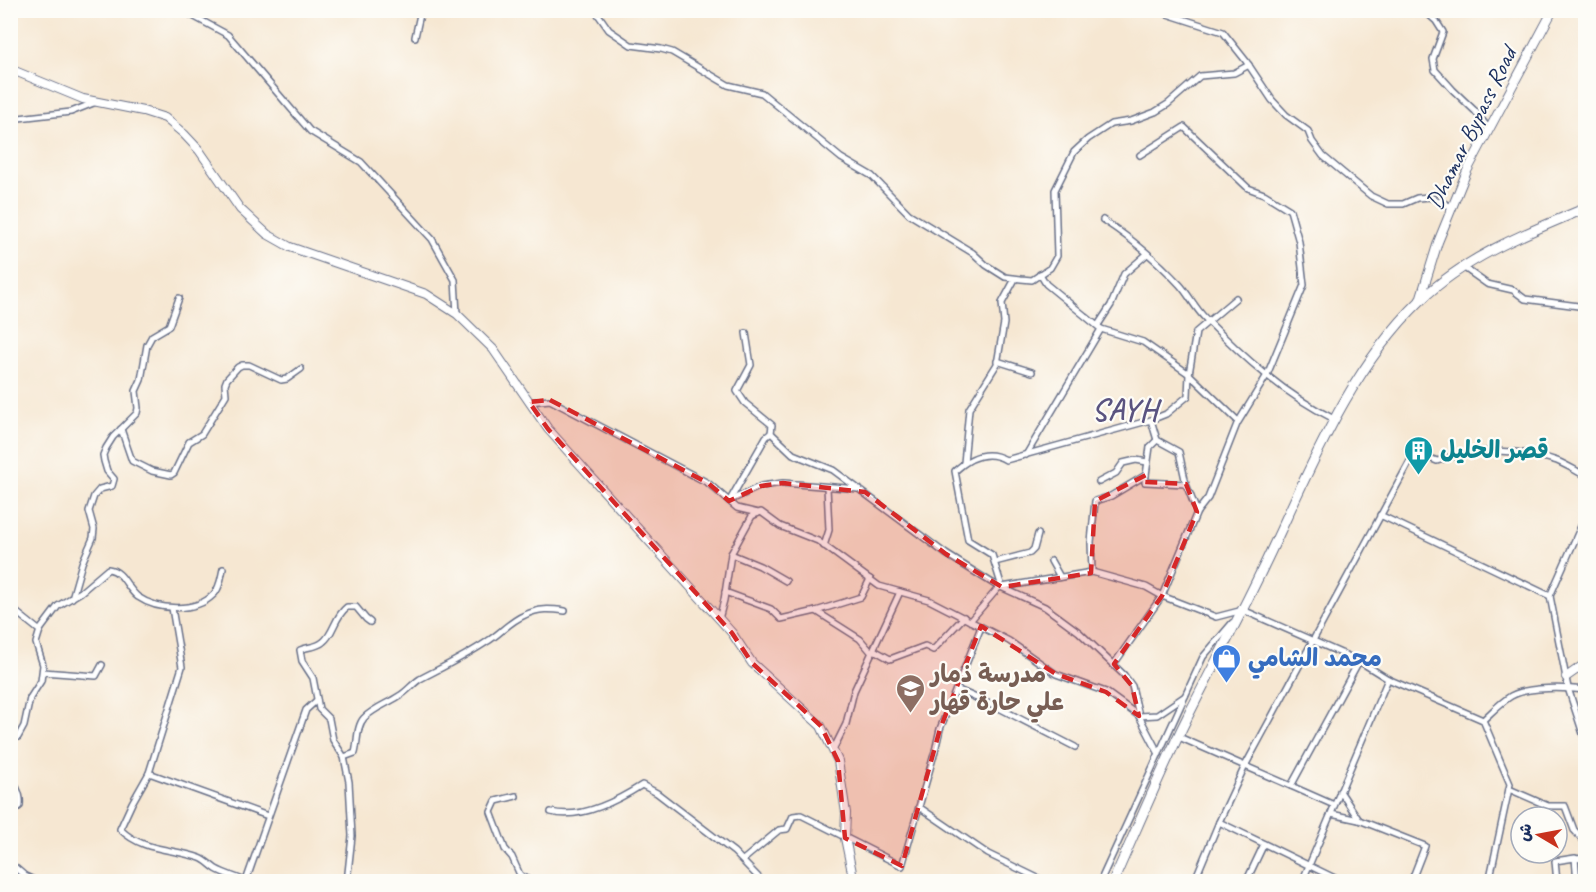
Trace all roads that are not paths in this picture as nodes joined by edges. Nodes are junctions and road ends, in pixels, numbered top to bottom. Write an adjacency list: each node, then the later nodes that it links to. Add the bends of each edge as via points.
1 (182, 10): 25 (street, via 228,35 310,131 361,162 432,239 455,280)
2 (421, 10): 7 (street)
3 (595, 10): 20 (street, via 609,30 631,45 672,52 728,85 762,93 841,158 872,176 909,214 1005,277)
4 (1155, 10): 8 (street, via 1223,32)
5 (1427, 10): 12 (street, via 1443,32 1433,59 1435,70)
6 (1553, 10): 12 (street, Dhamar Bypass Road)
7 (415, 37)
8 (1249, 65): 14 (street, via 1272,100 1308,131 1323,156 1371,196 1388,204 1403,204 1430,196); 19 (street, via 1234,73 1200,76 1155,112 1112,124 1074,152 1055,190 1057,256)
9 (10, 69): 10 (street)
10 (96, 102): 11 (street, via 71,112); 25 (street, via 165,118 199,150 240,209 267,234 290,247 426,294)
11 (10, 119)
12 (1489, 129): 14 (street, Dhamar Bypass Road)
13 (1140, 155): 33 (street, via 1184,127 1248,188 1290,210 1304,285)
14 (1452, 207): 23 (street, Dhamar Bypass Road)
15 (1586, 208): 18 (main road)
16 (1103, 220): 17 (street)
17 (1147, 254): 26 (street, via 1180,285); 27 (street, via 1124,274)
18 (1463, 267): 23 (main road); 24 (street, via 1487,284 1513,290 1525,299)
19 (1041, 274): 20 (street, via 1032,280); 27 (street, via 1046,284)
20 (1014, 279): 29 (street, via 1002,303 1004,323)
21 (179, 298): 38 (street, via 169,326 148,342 136,391 137,413)
22 (1236, 298): 26 (street)
23 (1420, 300): 35 (main road, via 1368,363)
24 (1586, 307)
25 (457, 314): 34 (street, via 493,349)
26 (1209, 321): 32 (street, via 1196,332); 33 (street)
27 (1100, 327): 32 (street, via 1143,342); 41 (street)
28 (746, 333): 39 (street, via 751,365 737,391 745,403 772,425)
29 (997, 361): 31 (street); 43 (street, via 969,409)
30 (302, 369): 38 (street, via 281,380 249,365 238,367 227,379 226,395 202,434 189,442 171,475 132,461)
31 (1032, 372)
32 (1189, 374): 36 (street, via 1188,396 1166,414); 37 (street)
33 (1267, 375): 35 (street, via 1310,407); 37 (street)
34 (529, 402): 50 (street, via 550,400 708,483); 76 (street, via 548,429)
35 (1334, 419): 73 (main road)
36 (1151, 420): 40 (street); 41 (street)
37 (1238, 421): 51 (street, via 1208,498)
38 (121, 429): 70 (street, via 103,455 107,471 114,479 112,486 100,489 94,496 89,511 93,538)
39 (771, 433): 49 (street, via 793,454 833,470); 50 (street)
40 (1157, 440): 42 (street, via 1150,447); 47 (street, via 1179,452)
41 (1026, 455): 43 (street, via 1006,460 996,454 979,455)
42 (1148, 462): 44 (street); 46 (street, via 1123,463 1116,473)
43 (964, 463): 59 (street, via 955,471 968,540 993,555)
44 (1146, 475): 47 (street, via 1145,482); 61 (street, via 1095,501)
45 (1586, 476): 53 (street, via 1557,461 1526,454 1482,450 1437,460 1415,452)
46 (1099, 482)
47 (1186, 484): 51 (street)
48 (827, 487): 49 (street); 50 (street, via 783,483 761,486); 56 (street, via 829,530)
49 (861, 489): 65 (street, via 946,555)
50 (729, 501): 52 (street, via 737,508)
51 (1197, 512): 68 (street)
52 (758, 513): 56 (street); 57 (street, via 752,516)
53 (1380, 515): 69 (street); 81 (street)
54 (1586, 515): 69 (street)
55 (1038, 534): 59 (street, via 1030,553)
56 (824, 546): 63 (street)
57 (731, 554): 64 (street); 66 (street)
58 (1051, 561): 62 (street)
59 (995, 562): 65 (street)
60 (224, 569): 72 (street, via 214,594 195,604)
61 (1092, 573): 62 (street); 68 (street, via 1146,586)
62 (1060, 577): 65 (street)
63 (870, 579): 67 (street); 75 (street, via 861,597)
64 (786, 581)
65 (1001, 587): 77 (street); 85 (street, via 1045,607)
66 (725, 592): 75 (street, via 771,609 782,619); 76 (street)
67 (900, 592): 77 (street, via 929,600); 82 (street)
68 (1162, 596): 73 (street, via 1216,617); 85 (street)
69 (1550, 596): 88 (street)
70 (72, 598): 72 (street, via 111,569 148,603); 80 (street, via 58,606)
71 (10, 607): 80 (street)
72 (172, 608): 105 (street, via 182,667)
73 (1243, 610): 81 (street); 93 (street, via 1203,657); 97 (main road)
74 (565, 611): 103 (street, via 549,608 523,615 454,663 418,680 365,718 360,724 355,753)
75 (815, 612): 82 (street)
76 (719, 619): 101 (street, via 752,663 820,726)
77 (967, 619): 79 (street); 82 (street, via 933,650 925,646 890,659)
78 (370, 622): 94 (street, via 356,607 349,606 337,617 324,642 300,650 313,678)
79 (981, 627): 91 (street); 95 (street, via 1009,641 1056,674 1106,692)
80 (40, 631): 87 (street, via 36,643)
81 (1312, 641): 83 (street); 104 (street)
82 (873, 651): 101 (street)
83 (1359, 661): 89 (street); 107 (street)
84 (1586, 663): 88 (street)
85 (1114, 664): 95 (street, via 1132,686)
86 (102, 665): 87 (street, via 96,676)
87 (43, 672): 98 (street, via 28,703 24,726 18,737)
88 (1566, 677): 90 (street)
89 (1388, 679): 96 (street); 109 (street)
90 (1568, 688): 92 (street); 96 (street, via 1512,695); 99 (street)
91 (956, 689): 100 (street); 112 (street, via 940,729)
92 (1586, 690)
93 (1185, 696): 95 (street, via 1157,715); 102 (street)
94 (317, 700): 103 (street); 116 (street, via 306,710)
95 (1139, 716): 102 (street)
96 (1483, 720): 108 (street)
97 (1179, 737): 104 (street); 137 (main road)
98 (10, 740)
99 (1586, 743)
100 (1075, 747)
101 (832, 750): 120 (street, via 838,761 846,813)
102 (1159, 754): 136 (street)
103 (344, 757): 131 (street, via 352,828)
104 (1245, 766): 107 (street); 118 (street)
105 (149, 774): 116 (street); 128 (street, via 120,829 140,843 203,859 217,870)
106 (10, 781): 114 (street, via 21,802)
107 (1291, 786): 111 (street)
108 (1509, 789): 119 (street, via 1548,806 1565,806 1574,830); 143 (street)
109 (1340, 791): 111 (street); 117 (street)
110 (516, 796): 132 (street, via 496,801 491,812 520,875)
111 (1334, 805): 115 (street)
112 (919, 807): 120 (street, via 902,866); 135 (street, via 988,854)
113 (551, 812): 125 (street, via 574,813 599,806 642,785)
114 (10, 814)
115 (1331, 814): 117 (street); 127 (street)
116 (268, 816): 128 (street)
117 (1359, 820): 142 (street, via 1425,846)
118 (1219, 822): 122 (street); 138 (street)
119 (1583, 837): 121 (street)
120 (845, 838): 125 (street, via 801,814 793,816 787,829 779,830); 134 (street)
121 (1586, 843)
122 (1264, 844): 127 (street); 139 (street)
123 (1586, 858): 124 (street)
124 (1575, 859): 129 (street); 144 (street, via 1555,861)
125 (742, 860): 133 (street)
126 (10, 863): 130 (street)
127 (1308, 866): 140 (street); 141 (street)
128 (247, 881)
129 (1579, 881)
130 (38, 882)
131 (347, 882)
132 (534, 882)
133 (763, 882)
134 (854, 882)
135 (1046, 882)
136 (1100, 882)
137 (1113, 882)
138 (1194, 882)
139 (1246, 882)
140 (1302, 882)
141 (1343, 882)
142 (1412, 882)
143 (1489, 882)
144 (1557, 882)

